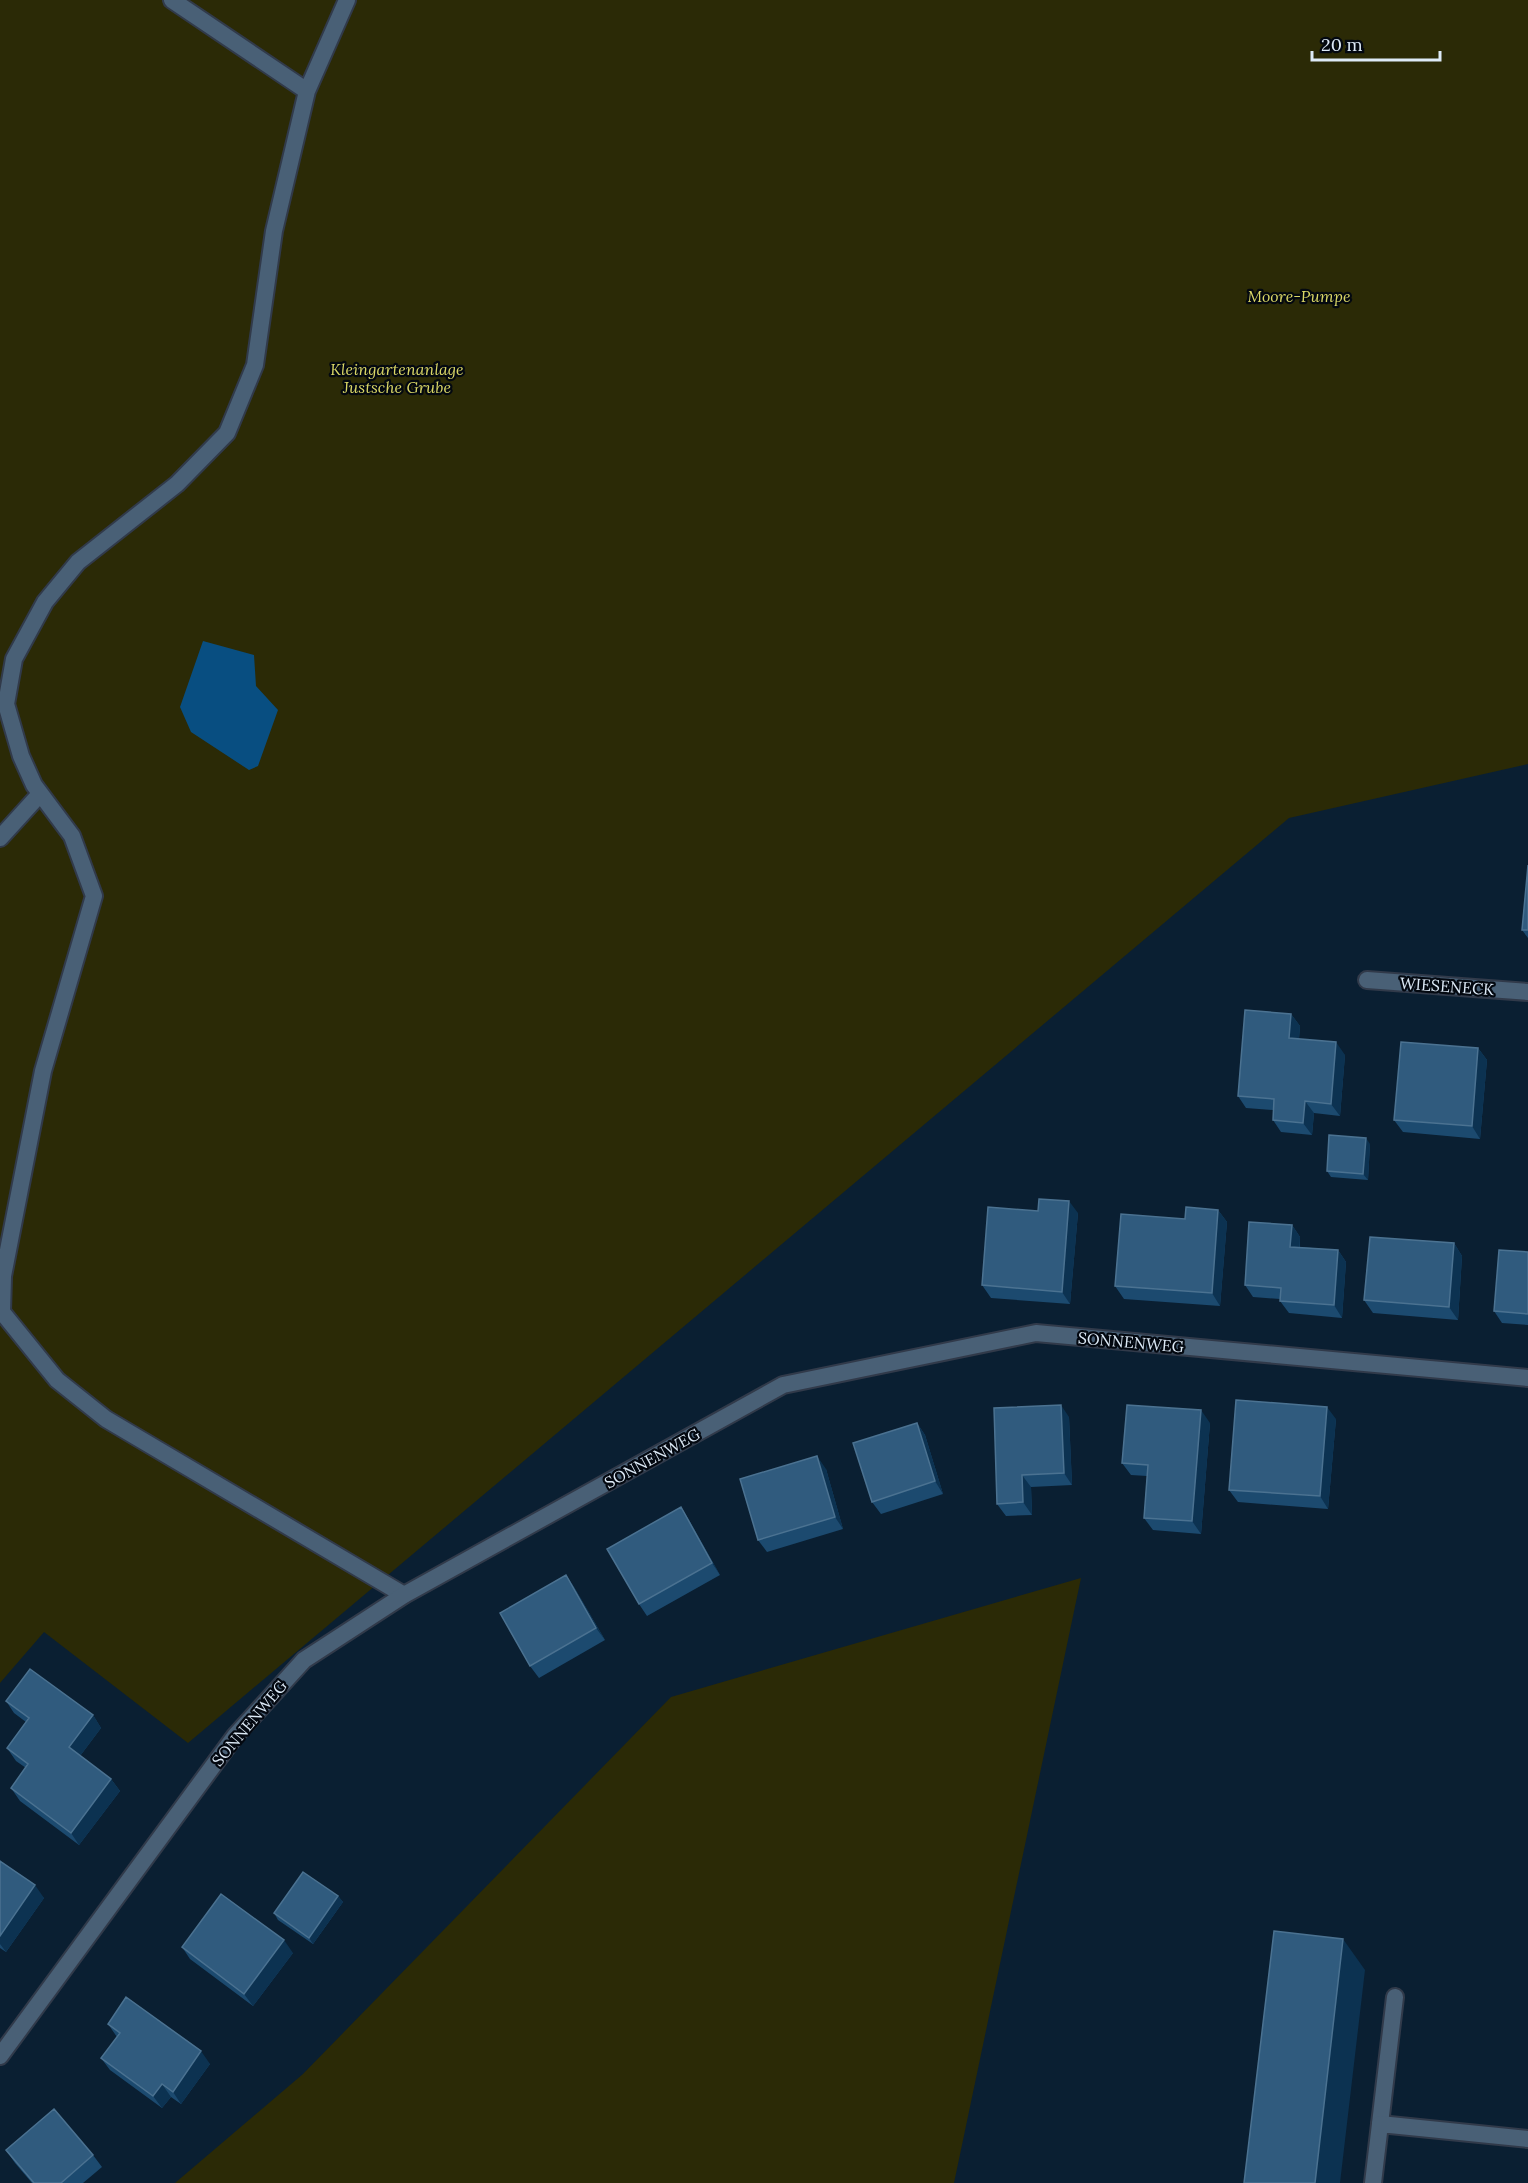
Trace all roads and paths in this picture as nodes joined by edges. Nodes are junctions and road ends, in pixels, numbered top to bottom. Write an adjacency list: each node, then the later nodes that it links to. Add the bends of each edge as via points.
1 (172, 0): 3 (street)
2 (347, 0): 3 (street)
3 (307, 91): 4 (street, via 274,231 255,365 226,433 177,484 78,562 45,602 14,659)
4 (5, 715): 5 (street)
5 (40, 794): 6 (street); 9 (street, via 72,836 94,896 43,1071 3,1276)
6 (0, 838)
7 (1367, 980): 8 (street, WIESENECK)
8 (1528, 992)
9 (1, 1311): 11 (street, via 57,1380 106,1419)
10 (1528, 1378): 11 (street, SONNENWEG, via 1036,1333 783,1385)
11 (404, 1595): 13 (street, SONNENWEG, via 304,1660 235,1736)
12 (1395, 1998): 14 (street)
13 (0, 2056)
14 (1380, 2124): 15 (street); 16 (street)
15 (1528, 2139)
16 (1373, 2183)

